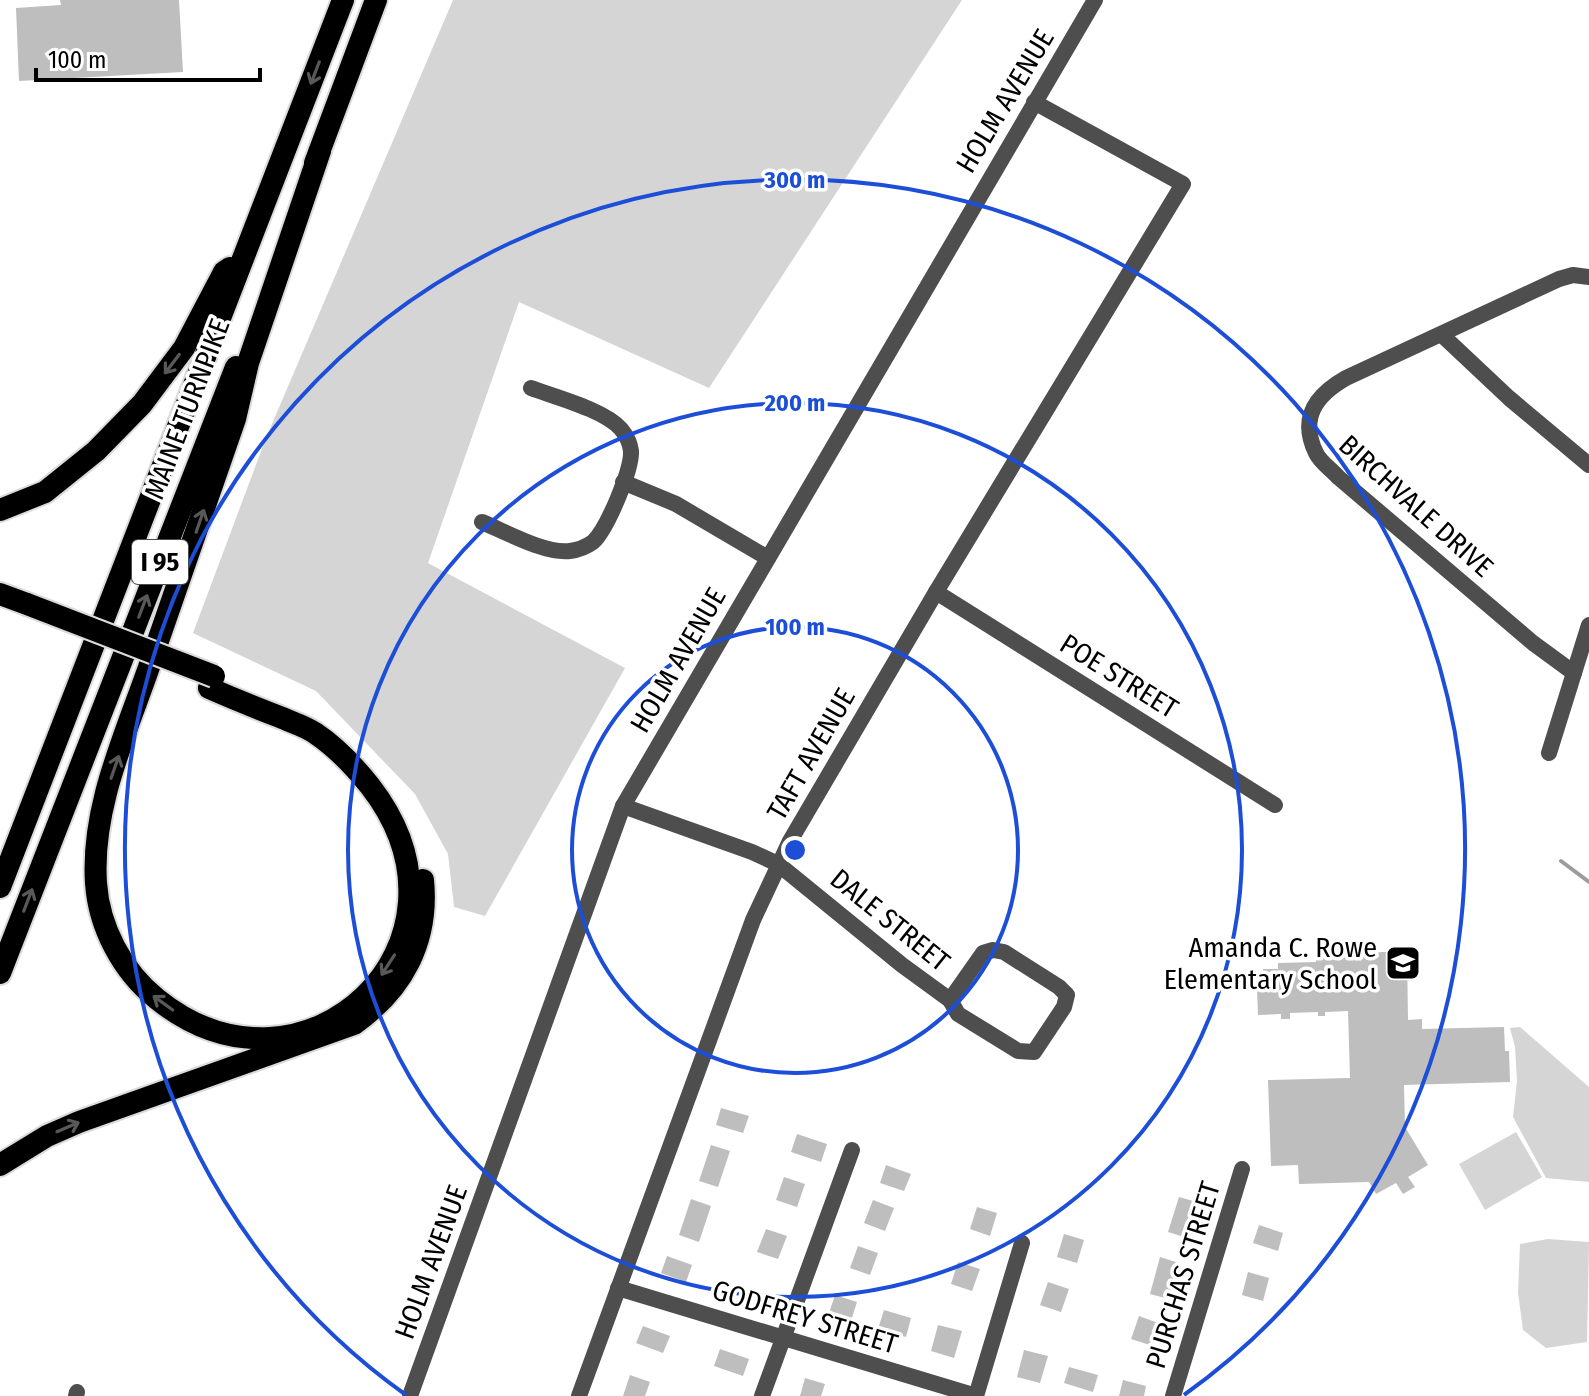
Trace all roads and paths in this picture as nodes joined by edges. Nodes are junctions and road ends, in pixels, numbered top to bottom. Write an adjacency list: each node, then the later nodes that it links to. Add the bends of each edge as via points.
1 (343, 0): 6 (highway, MAINE TURNPIKE / I 95, one-way to 6)
2 (376, 0): 5 (highway, MAINE TURNPIKE / I 95)
3 (1095, 0): 4 (street, HOLM AVENUE)
4 (1034, 102): 14 (street, HOLM AVENUE); 15 (street, TAFT AVENUE, via 1183,184)
5 (320, 151): 21 (highway, one-way to 5, via 313,731 361,774 390,814 404,846 408,916 390,965 344,1014 305,1031 263,1038 229,1034 195,1023 150,993 126,966 109,935 96,883 96,847 111,778 235,419 248,363); 27 (highway, MAINE TURNPIKE / I 95, one-way to 5)
6 (243, 260): 12 (highway, one-way to 12, via 224,272 184,348 142,404 45,492); 26 (highway, MAINE TURNPIKE / I 95)
7 (1589, 277): 8 (street, BIRCHVALE DRIVE, via 1559,279)
8 (1442, 335): 10 (street); 20 (street, BIRCHVALE DRIVE, via 1322,393 1309,423 1316,454)
9 (531, 388): 11 (street, via 619,426 631,448)
10 (1589, 465)
11 (623, 482): 13 (street, via 602,529 580,549 552,550); 14 (street, via 676,504)
12 (0, 510)
13 (482, 522)
14 (768, 558): 24 (street, HOLM AVENUE)
15 (936, 592): 23 (street, POE STREET); 25 (street, TAFT AVENUE)
16 (0, 594): 18 (highway)
17 (0, 610): 18 (highway)
18 (25, 611): 21 (highway)
19 (1589, 625): 20 (street)
20 (1574, 673): 22 (street)
21 (211, 682): 30 (highway, one-way to 21, via 79,1122 354,1024 382,1002 412,959 422,926 424,890 418,847 402,807 355,746 319,719)
22 (1549, 753)
23 (1275, 805)
24 (623, 806): 25 (street, DALE STREET); 35 (street, HOLM AVENUE)
25 (778, 864): 28 (street, DALE STREET); 33 (street, TAFT AVENUE)
26 (0, 887)
27 (0, 973)
28 (950, 1000): 28 (street, via 983,953 993,950 1004,952 1067,995 1038,1049 1029,1054 958,1014)
29 (852, 1150): 34 (street)
30 (0, 1165)
31 (1242, 1169): 39 (street, PURCHAS STREET)
32 (1022, 1243): 38 (street)
33 (618, 1288): 34 (street, GODFREY STREET); 36 (street, TAFT AVENUE)
34 (783, 1338): 37 (street); 38 (street, GODFREY STREET)
35 (410, 1396)
36 (579, 1396)
37 (762, 1396)
38 (976, 1396)
39 (1173, 1396)

